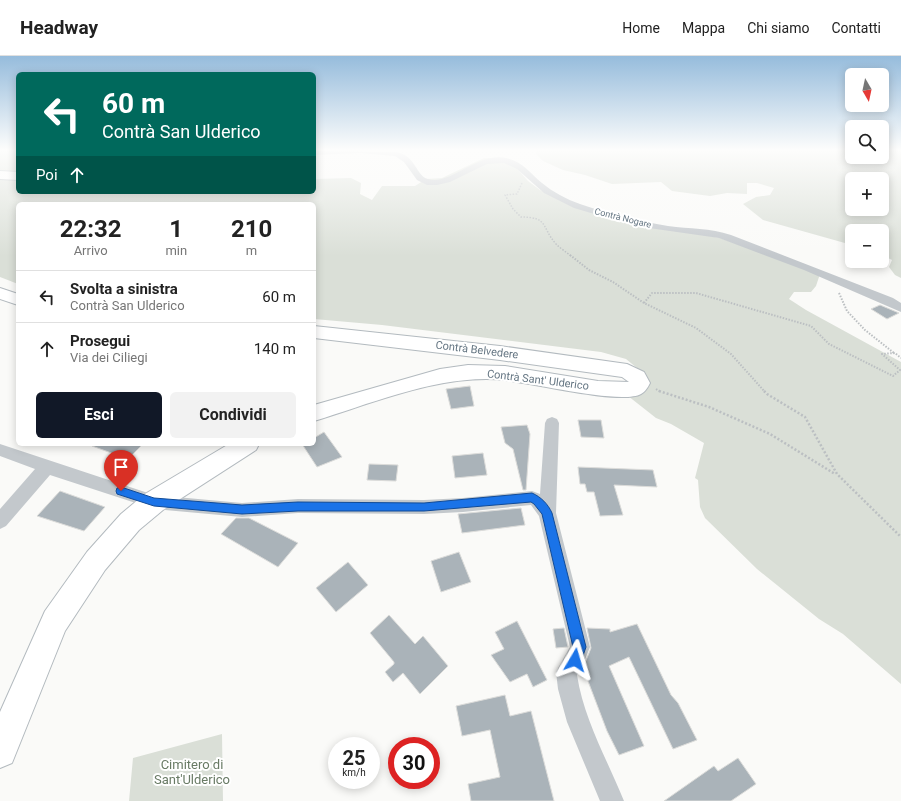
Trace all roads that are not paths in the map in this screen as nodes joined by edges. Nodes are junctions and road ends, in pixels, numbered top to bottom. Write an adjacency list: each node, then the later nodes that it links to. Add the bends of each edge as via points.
1 (541, 186): 4 (street, Contrà Nogare, via 576,206 617,218 654,226 717,234 768,252)
2 (0, 293): 3 (street)
3 (16, 299)
4 (901, 308)
5 (316, 332): 6 (street, Contrà Belvedere, via 500,353 627,371)
6 (637, 377): 7 (street, Contrà Sant' Ulderico, via 640,383 634,389 621,390 505,373 468,372 440,376)
7 (316, 412)
8 (552, 423): 13 (street)
9 (245, 446): 12 (street)
10 (0, 450): 11 (street)
11 (47, 467): 12 (street); 14 (street)
12 (154, 502): 13 (street, via 242,510 298,506 424,507 532,498 538,501); 15 (street, via 119,534 55,621)
13 (547, 513): 16 (street, via 580,647 566,672 567,682 582,735)
14 (0, 521)
15 (0, 751)
16 (612, 801)

